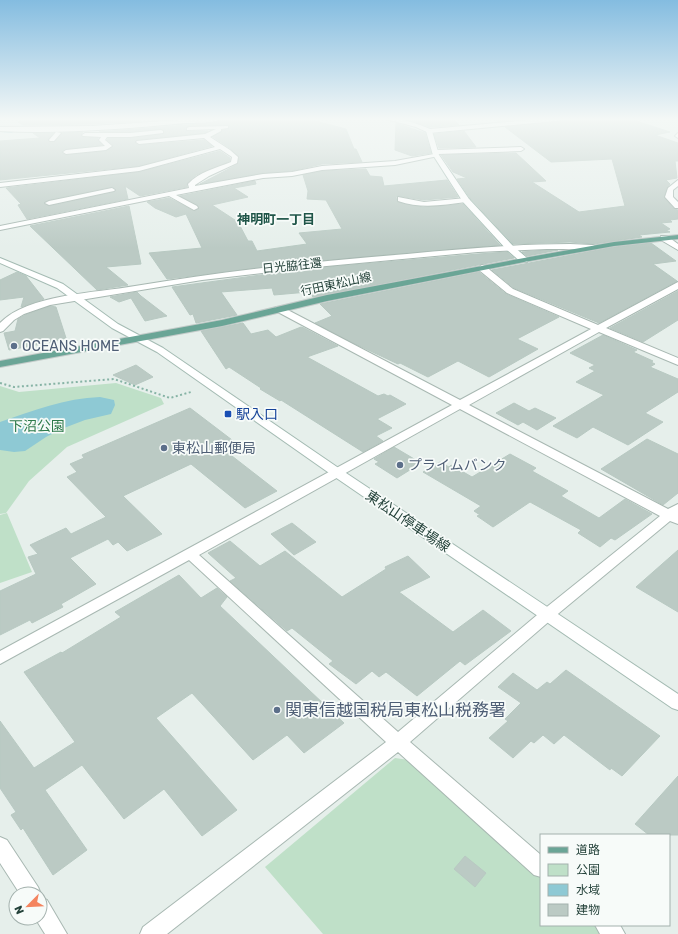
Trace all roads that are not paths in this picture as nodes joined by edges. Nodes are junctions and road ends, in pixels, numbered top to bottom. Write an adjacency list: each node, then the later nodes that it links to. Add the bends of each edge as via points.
1 (155, 162): 7 (street)
2 (169, 162): 7 (street)
3 (234, 162): 11 (street, via 206,173 192,184)
4 (401, 162): 11 (street, via 336,166)
5 (441, 162): 14 (street)
6 (96, 165): 8 (street)
7 (157, 165): 8 (street)
8 (106, 180): 10 (street); 15 (street); 16 (street)
9 (678, 182): 17 (street, via 670,189 669,197)
10 (0, 185)
11 (192, 188): 12 (street)
12 (170, 194): 16 (street); 18 (street)
13 (401, 199): 14 (street, via 408,203)
14 (466, 200): 23 (street)
15 (49, 203)
16 (113, 206): 19 (street)
17 (678, 206)
18 (194, 208)
19 (0, 228)
20 (678, 237): 21 (main road, 行田東松山線)
21 (664, 238): 22 (main road, 行田東松山線); 24 (street)
22 (594, 247): 23 (street, 日光脇往還, via 561,245); 26 (main road, 行田東松山線)
23 (510, 248): 26 (street); 29 (street, 日光脇往還, via 260,270 194,278)
24 (678, 248)
25 (0, 260): 29 (street, 東松山停車場線, via 60,286)
26 (524, 260): 27 (main road, 行田東松山線)
27 (482, 268): 30 (main road, 行田東松山線, via 327,298); 32 (street, via 510,292)
28 (678, 285): 32 (street)
29 (78, 298): 31 (street, 日光脇往還, via 22,311); 33 (street, 東松山停車場線, via 115,326)
30 (279, 310): 33 (main road, 行田東松山線); 36 (street)
31 (0, 329)
32 (600, 329): 34 (street); 36 (street)
33 (139, 339): 35 (main road, 行田東松山線); 37 (street, 東松山停車場線, via 160,350)
34 (678, 362)
35 (0, 364)
36 (458, 405): 37 (street); 38 (street)
37 (336, 472): 39 (street); 40 (street, 東松山停車場線)
38 (675, 514): 40 (street)
39 (189, 553): 41 (street); 43 (street)
40 (548, 614): 42 (street, 東松山停車場線); 43 (street)
41 (0, 658)
42 (678, 703)
43 (398, 742): 45 (street); 50 (street)
44 (0, 846): 46 (street)
45 (540, 867)
46 (27, 886)
47 (48, 919): 49 (street)
48 (606, 926): 51 (street)
49 (58, 934)
50 (150, 934)
51 (615, 934)

